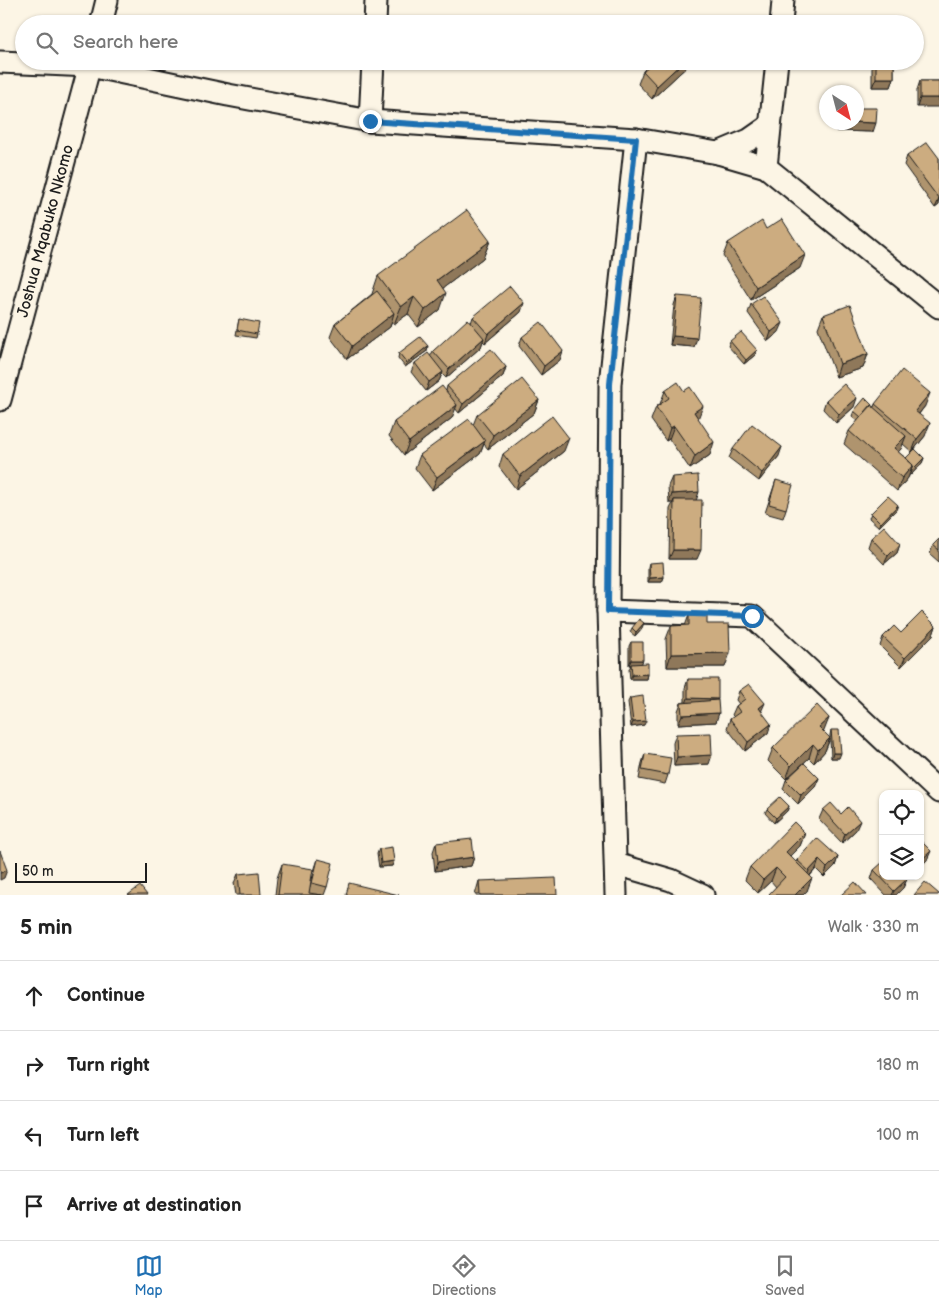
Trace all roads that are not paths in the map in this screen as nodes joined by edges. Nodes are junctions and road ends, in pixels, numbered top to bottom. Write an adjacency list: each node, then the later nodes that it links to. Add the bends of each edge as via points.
1 (107, 0): 4 (street)
2 (376, 0): 5 (street)
3 (783, 0): 6 (street)
4 (103, 15)
5 (375, 15)
6 (782, 15)
7 (0, 62): 8 (street)
8 (15, 62)
9 (88, 70): 19 (street, Joshua Mqabuko Nkomo)
10 (117, 70): 13 (street, via 228,95)
11 (373, 70): 13 (street)
12 (776, 70): 14 (street)
13 (370, 121): 15 (street)
14 (769, 126): 16 (street, via 749,140); 17 (street)
15 (636, 139): 16 (street); 20 (street, via 610,384)
16 (718, 153): 17 (street)
17 (766, 167): 18 (street)
18 (939, 307)
19 (0, 400)
20 (608, 611): 21 (street, via 752,616); 22 (street)
21 (939, 792)
22 (616, 864): 23 (street); 24 (street, via 671,880)
23 (616, 895)
24 (703, 895)

